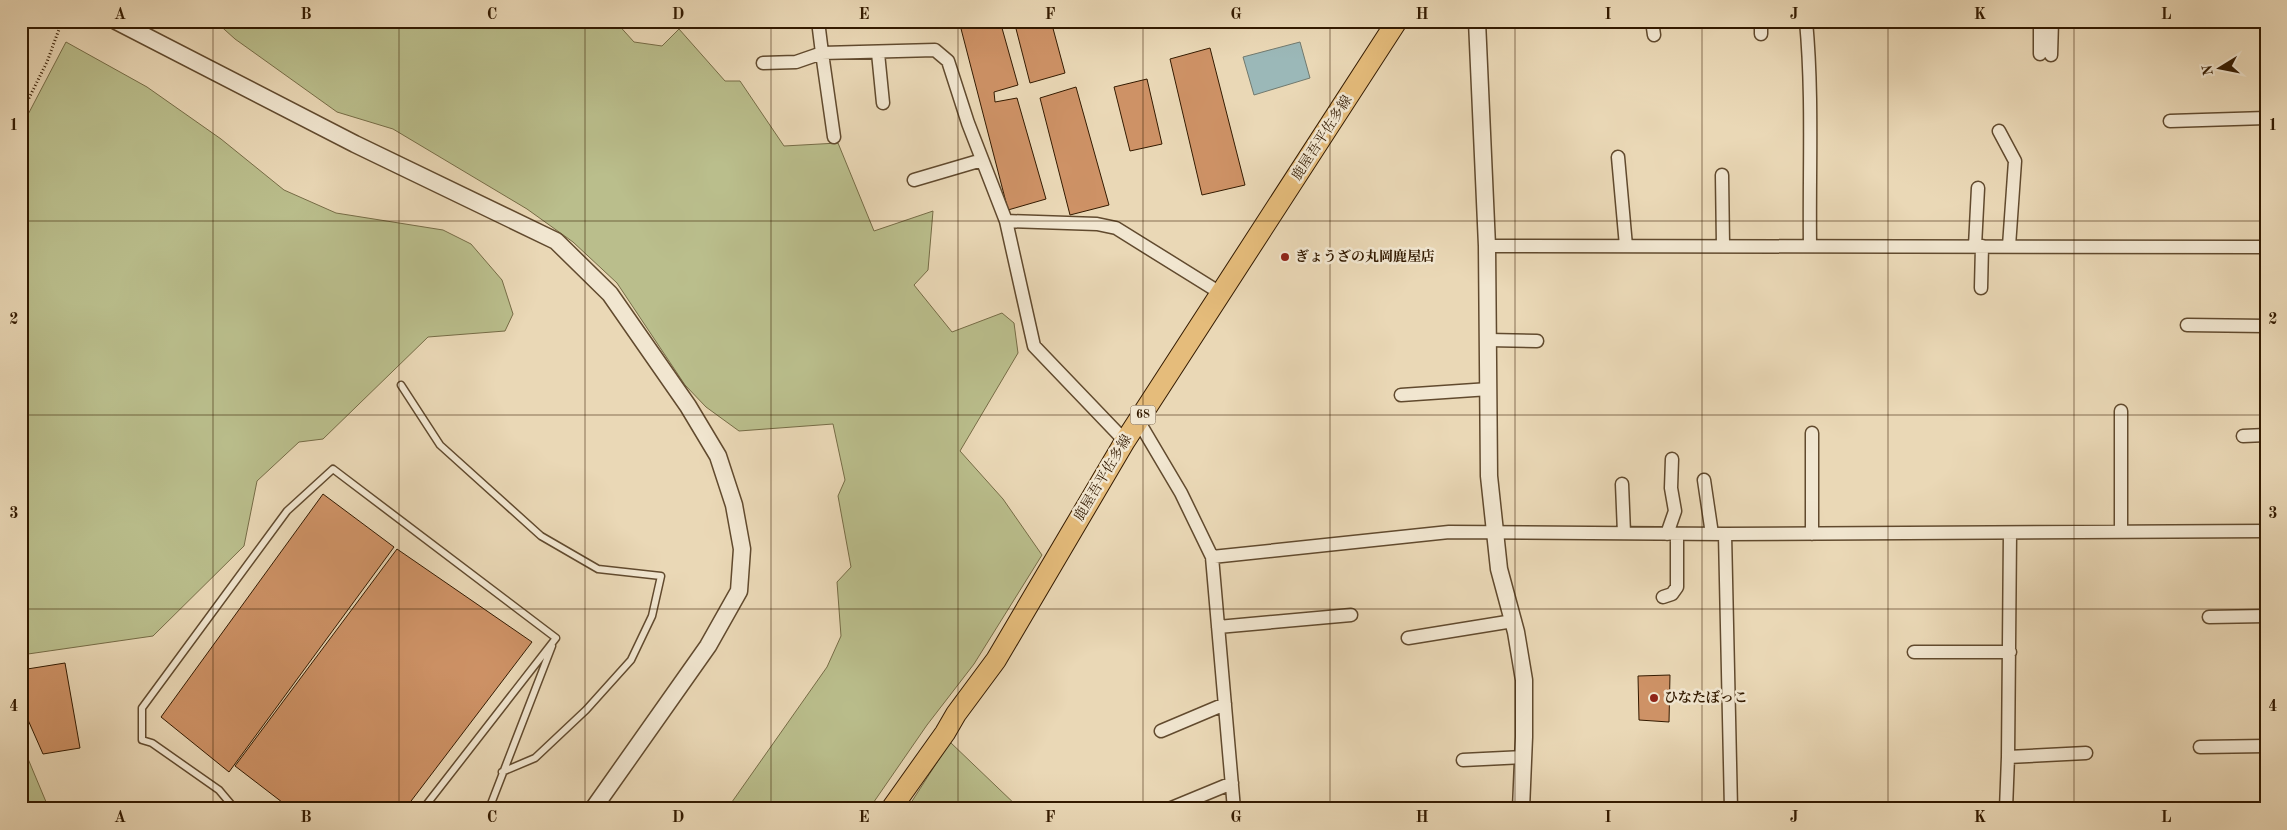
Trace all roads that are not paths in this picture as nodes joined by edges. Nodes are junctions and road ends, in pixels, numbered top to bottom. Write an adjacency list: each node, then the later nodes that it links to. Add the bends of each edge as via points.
1 (116, 21): 81 (street, via 355,144 556,241 610,294 693,414 718,456 734,505 742,549 740,591 708,646)
2 (818, 21): 10 (street)
3 (1397, 21): 32 (main road, 鹿屋吾平佐多線 / 68)
4 (1477, 21): 26 (street)
5 (1652, 21): 9 (street)
6 (1806, 21): 25 (street, via 1811,83)
7 (2040, 21): 8 (street, via 2046,55)
8 (2052, 21)
9 (1654, 35)
10 (822, 53): 11 (street); 12 (street, via 796,62); 17 (street)
11 (878, 53): 13 (street); 19 (street, via 935,50 948,61)
12 (763, 63)
13 (883, 103)
14 (2266, 118): 15 (street)
15 (2170, 121)
16 (1999, 131): 29 (street, via 2015,161)
17 (834, 137)
18 (1618, 157): 27 (street)
19 (982, 160): 21 (street); 23 (street)
20 (1722, 175): 24 (street)
21 (914, 180)
22 (1978, 188): 28 (street)
23 (1006, 220): 32 (street, via 1097,224 1116,228); 45 (street, via 1034,346)
24 (1723, 245): 25 (street); 27 (street)
25 (1810, 245): 28 (street)
26 (1487, 246): 27 (street); 35 (street)
27 (1626, 246)
28 (1979, 246): 29 (street); 31 (street)
29 (2008, 246): 30 (street)
30 (2266, 246)
31 (1981, 288)
32 (1222, 294): 41 (main road, 鹿屋吾平佐多線 / 68)
33 (2188, 325): 34 (street)
34 (2266, 326)
35 (1488, 340): 36 (street); 38 (street)
36 (1537, 341)
37 (401, 385): 76 (lane, via 440,445 541,536 598,569 661,576 652,616 631,660 586,710 535,758)
38 (1489, 389): 39 (street); 50 (street, via 1490,476)
39 (1401, 395)
40 (2121, 411): 51 (street)
41 (1139, 422): 45 (main road, 鹿屋吾平佐多線 / 68); 57 (street, via 1181,493)
42 (1812, 433): 56 (street)
43 (2266, 435): 44 (street)
44 (2243, 436)
45 (1125, 441): 82 (main road, 鹿屋吾平佐多線 / 68, via 996,660)
46 (1672, 459): 54 (street, via 1671,488 1675,511)
47 (1704, 480): 55 (street)
48 (1622, 484): 52 (street)
49 (2266, 531): 51 (street)
50 (1495, 532): 52 (street); 57 (street, via 1449,532); 62 (street, via 1499,569)
51 (2121, 532): 53 (street)
52 (1624, 533): 54 (street)
53 (2010, 533): 56 (street); 67 (street)
54 (1672, 534): 55 (street); 58 (street, via 1676,587 1672,594)
55 (1719, 534): 56 (street); 86 (street)
56 (1812, 534)
57 (1212, 557): 63 (street)
58 (1663, 597)
59 (1351, 615): 63 (street)
60 (2266, 616): 61 (street)
61 (2209, 617)
62 (1513, 621): 65 (street); 73 (street, via 1524,680)
63 (1218, 627): 68 (street)
64 (556, 638): 76 (lane); 78 (lane, via 334,468 288,511 142,708 142,740 152,743 219,790); 79 (lane)
65 (1408, 638)
66 (1914, 652): 67 (street)
67 (2010, 652): 74 (street)
68 (1226, 704): 69 (street); 77 (street)
69 (1161, 731)
70 (2266, 746): 71 (street)
71 (2200, 747)
72 (2086, 753): 74 (street)
73 (1524, 757): 75 (street); 85 (street)
74 (2008, 757): 87 (street)
75 (1463, 760)
76 (502, 772): 80 (lane)
77 (1232, 783): 83 (street); 84 (street)
78 (235, 809)
79 (423, 809)
80 (489, 809)
81 (593, 809)
82 (891, 809)
83 (1169, 809)
84 (1234, 809)
85 (1521, 809)
86 (1731, 809)
87 (2006, 809)

